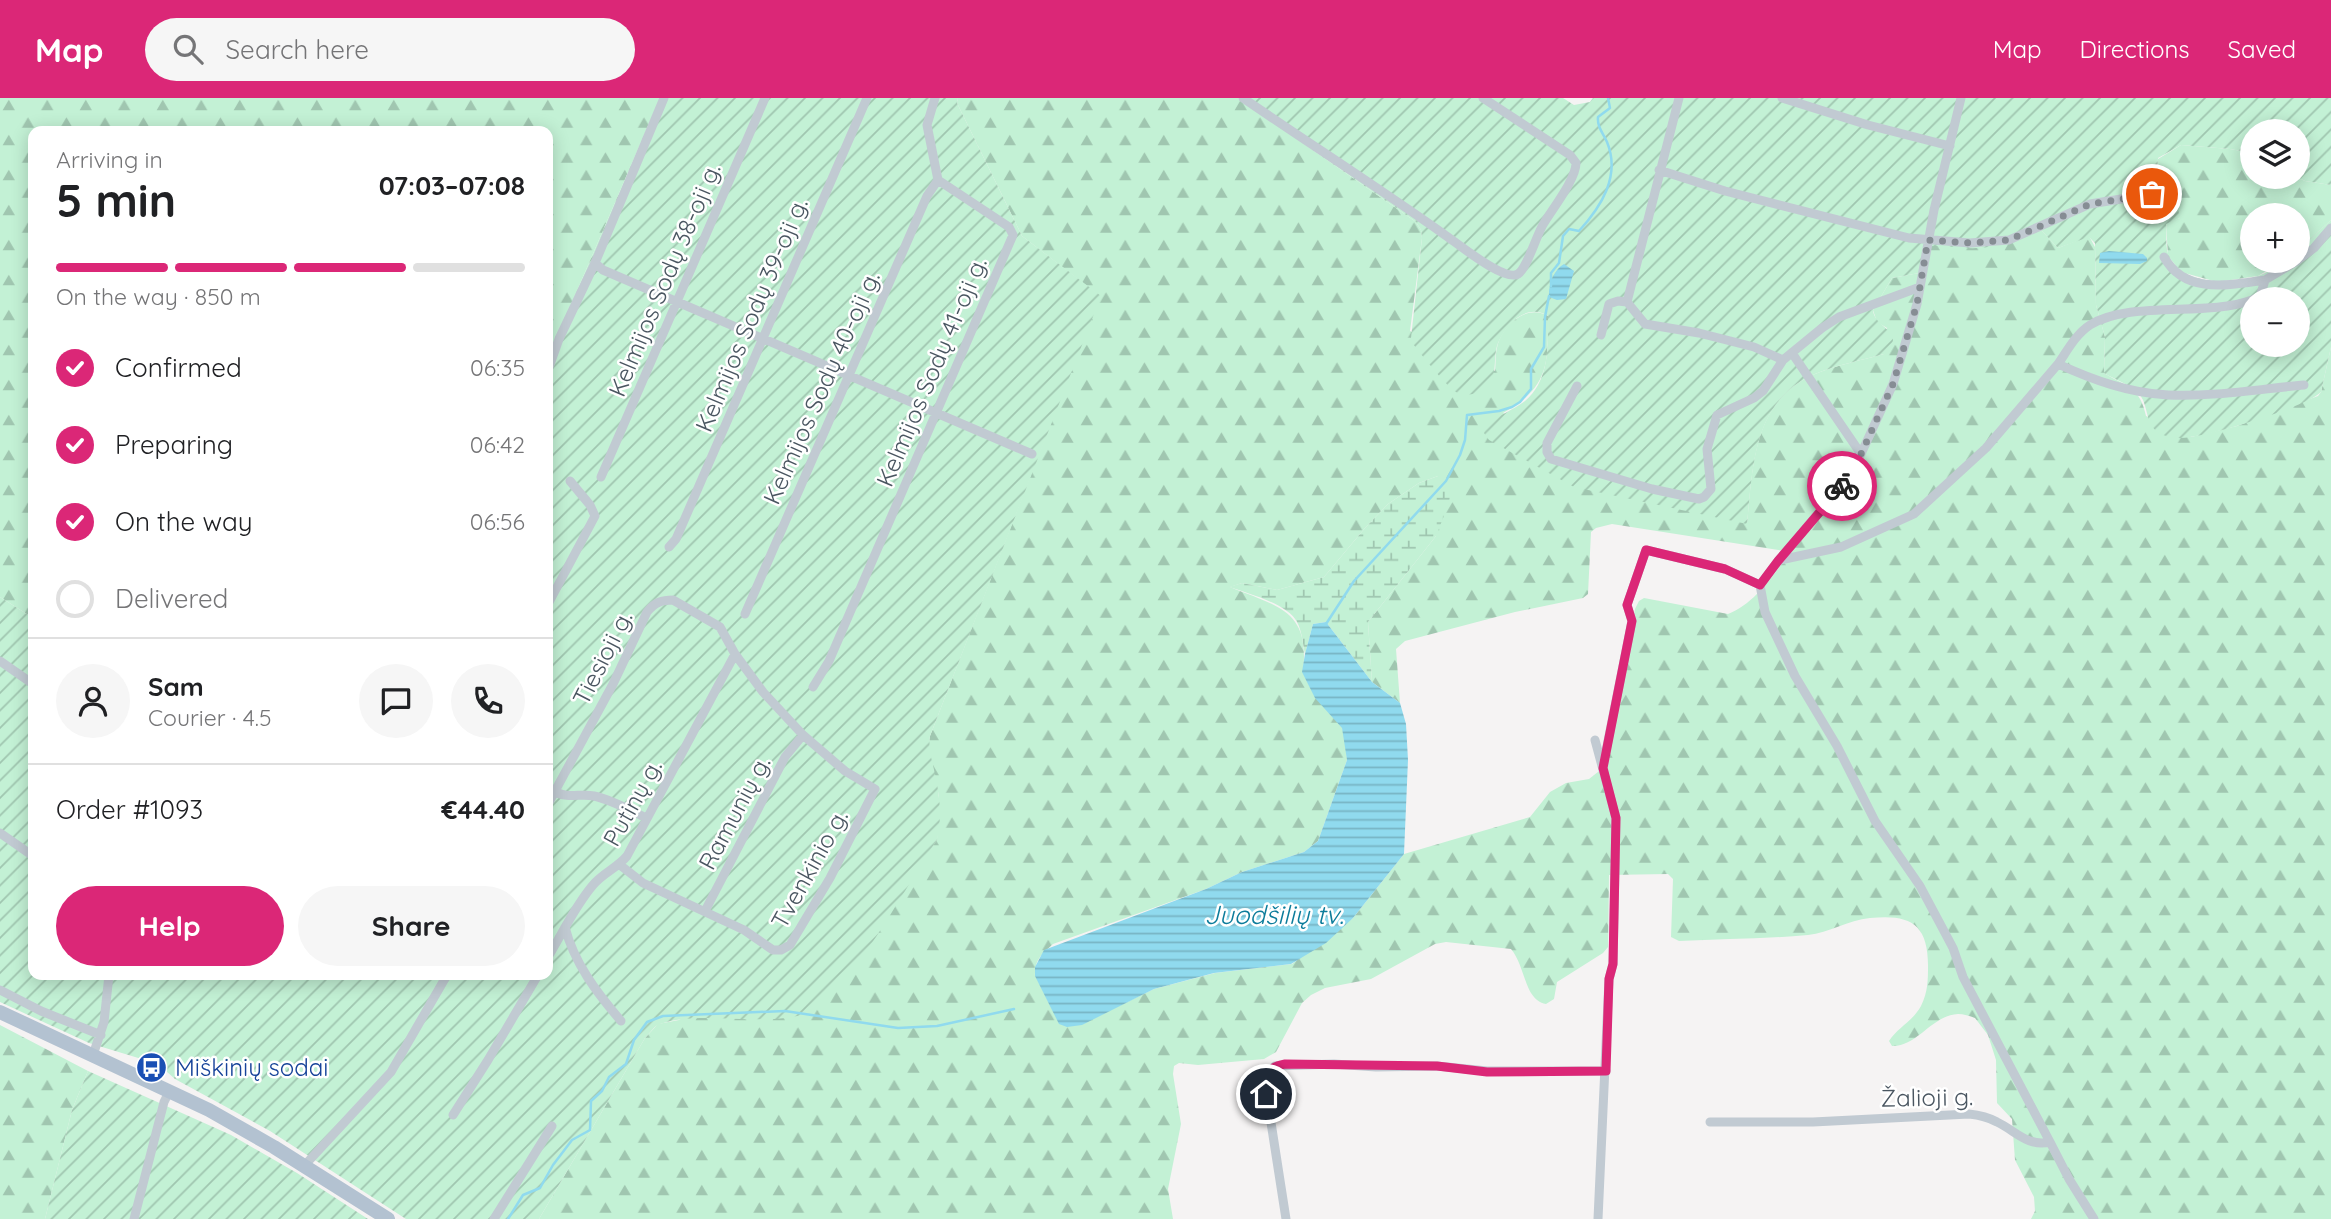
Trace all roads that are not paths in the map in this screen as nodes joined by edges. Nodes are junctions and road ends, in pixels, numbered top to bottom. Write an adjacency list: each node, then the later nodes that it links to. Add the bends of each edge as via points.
1 (664, 98): 18 (street)
2 (765, 98): 23 (street, Kelmijos Sodų 38-oji g.)
3 (867, 98): 27 (street, Kelmijos Sodų 39-oji g.)
4 (935, 98): 12 (street, via 927,125)
5 (1243, 98): 6 (street, via 1480,261 1517,275 1576,163)
6 (1483, 98)
7 (1679, 98): 11 (street)
8 (1782, 98): 10 (street)
9 (1961, 98): 10 (street)
10 (1950, 146): 15 (street)
11 (1659, 170): 15 (street, via 1725,191); 24 (street)
12 (938, 180): 32 (street, Kelmijos Sodų 40-oji g.); 35 (street, Kelmijos Sodų 41-oji g., via 1013,234)
13 (2152, 194): 15 (street, via 2090,204 2009,240)
14 (2331, 228): 16 (street)
15 (1928, 240): 21 (street)
16 (2310, 251)
17 (2164, 257): 20 (street, via 2174,273 2216,286)
18 (595, 263): 23 (street); 29 (street)
19 (2276, 273): 20 (street)
20 (2265, 280): 22 (street)
21 (1920, 287): 28 (street, via 1839,317); 37 (street, via 1893,384)
22 (2263, 287)
23 (676, 300): 27 (street); 38 (street, Kelmijos Sodų 38-oji g.)
24 (1627, 302): 26 (street, via 1609,304); 30 (street, via 1641,321 1651,326 1732,341)
25 (2240, 303): 31 (street, via 2101,320 2077,337)
26 (1601, 335)
27 (763, 337): 32 (street); 40 (street, Kelmijos Sodų 39-oji g.)
28 (1792, 353): 30 (street); 37 (street)
29 (553, 356)
30 (1783, 360): 34 (street, via 1763,391 1717,415 1707,449 1711,489 1699,499 1551,459 1547,443)
31 (2059, 363): 33 (street, via 2103,382 2169,395); 41 (street, via 1986,447 1914,514 1841,547)
32 (849, 375): 35 (street); 44 (street, Kelmijos Sodų 40-oji g.)
33 (2304, 385)
34 (1577, 386)
35 (935, 412): 36 (street); 48 (street, Kelmijos Sodų 41-oji g., via 829,661)
36 (1032, 454)
37 (1861, 454): 41 (street, via 1844,483)
38 (601, 477)
39 (570, 481): 43 (street, via 595,516)
40 (669, 547)
41 (1778, 561): 42 (street)
42 (1760, 585): 51 (street, via 1725,569 1646,550 1627,605 1632,621); 74 (street, via 1765,612 1795,676 1875,821 1920,886)
43 (553, 595)
44 (745, 614)
45 (735, 654): 49 (street); 52 (street, Tiesioji g., via 720,627 705,617 673,600 654,604); 54 (street, Putinų g.)
46 (0, 661): 47 (street)
47 (28, 681)
48 (813, 687)
49 (803, 735): 58 (street, Ramunių g., via 785,757); 58 (street, Tvenkinio g., via 845,771 875,789 831,878 786,948 773,950)
50 (1595, 740): 51 (street)
51 (1603, 768): 69 (street, via 1616,818 1617,844)
52 (556, 792): 53 (street, Tiesioji g.); 54 (street, via 603,798)
53 (553, 796)
54 (646, 818): 57 (street, Putinų g.)
55 (0, 833): 56 (street)
56 (28, 853)
57 (620, 865): 58 (street, Tvenkinio g., via 643,883); 59 (street, Putinų g., via 591,887)
58 (705, 911)
59 (565, 927): 60 (street, Putinų g.); 66 (street, via 578,960)
60 (553, 948)
61 (108, 980): 67 (street)
62 (443, 980): 75 (street, via 391,1072)
63 (535, 980): 71 (street)
64 (0, 990): 67 (street)
65 (0, 1012): 68 (main road)
66 (621, 1021)
67 (101, 1035): 68 (street)
68 (93, 1055): 70 (main road)
69 (1606, 1071): 79 (street, via 1275,1066 1265,1084); 80 (street)
70 (170, 1090): 75 (main road); 76 (street)
71 (453, 1115)
72 (1710, 1122): 74 (street, Žalioji g., via 1969,1114 2000,1123 2024,1140)
73 (552, 1126): 78 (street)
74 (2050, 1142): 81 (street)
75 (304, 1166): 77 (main road)
76 (134, 1219)
77 (388, 1219)
78 (494, 1219)
79 (1286, 1219)
80 (1598, 1219)
81 (2094, 1219)

